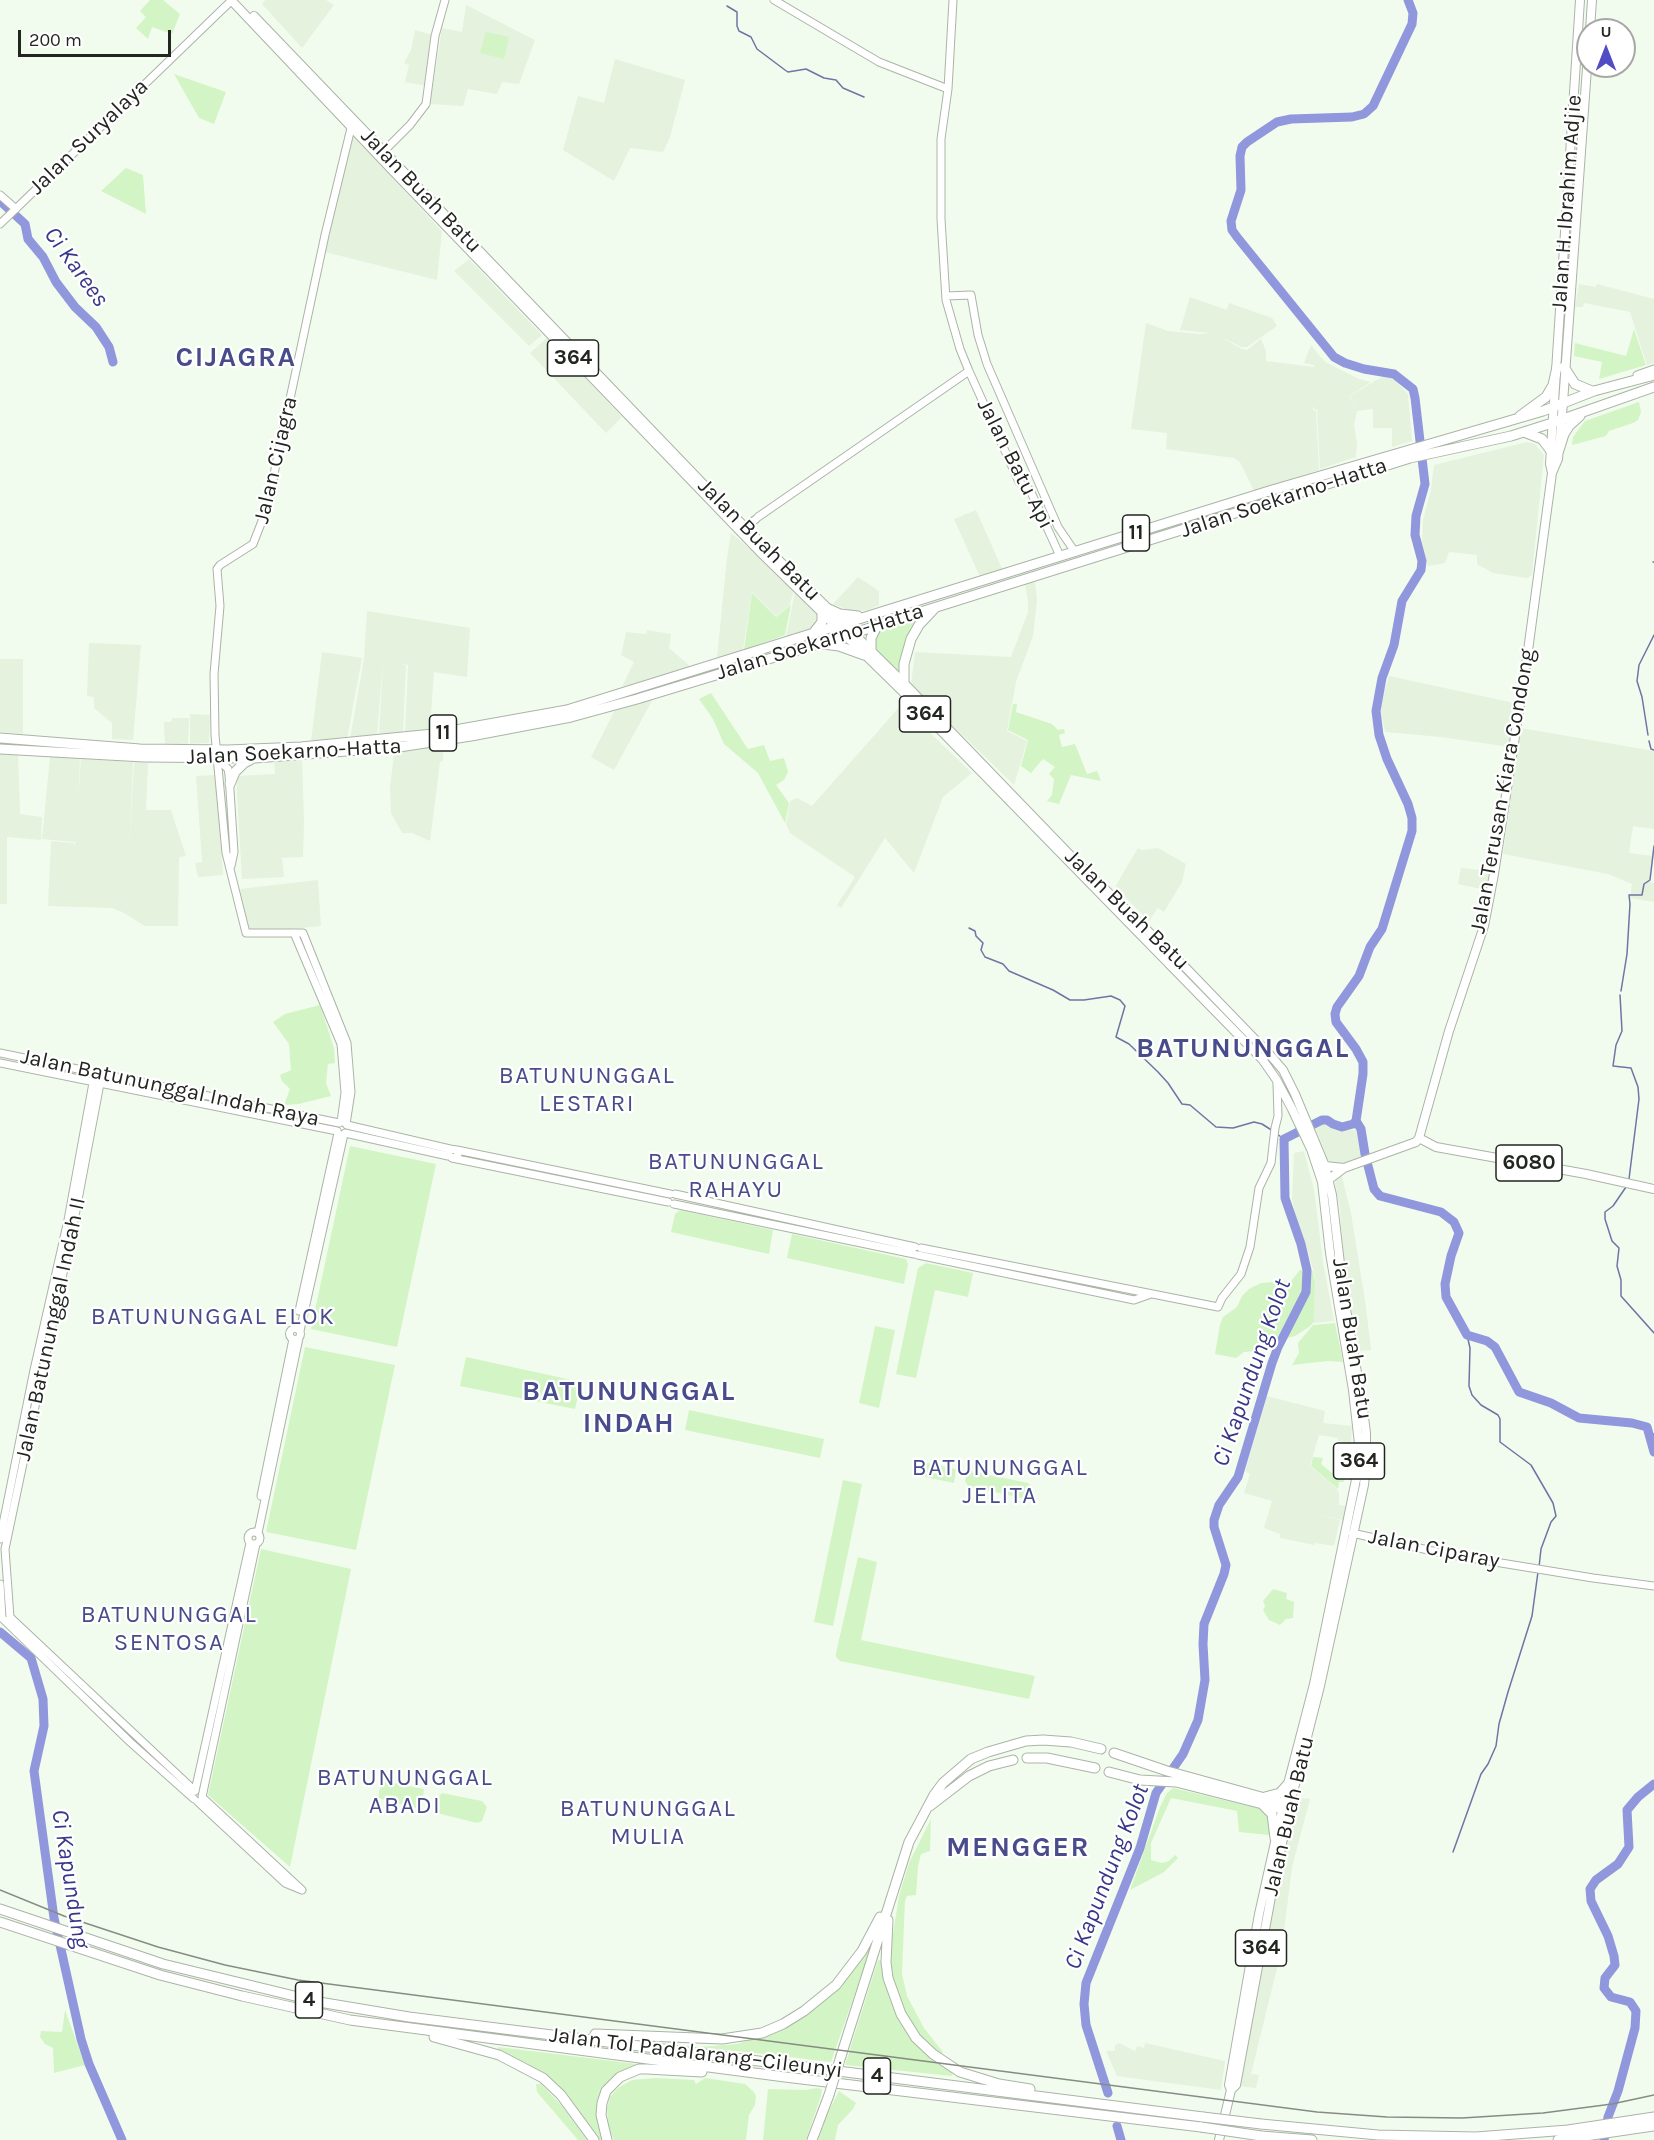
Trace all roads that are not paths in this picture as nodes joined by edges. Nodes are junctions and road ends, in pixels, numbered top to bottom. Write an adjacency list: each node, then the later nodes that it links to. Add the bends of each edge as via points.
1 (231, 0): 11 (main road, Jalan Buah Batu / 364); 17 (street, Jalan Suryalaya)
2 (238, 0): 11 (main road, Jalan Buah Batu / 364)
3 (445, 0): 14 (street, via 435,36 427,103)
4 (774, 0): 10 (street, via 879,62)
5 (953, 0): 10 (street, Jalan Batu Api)
6 (1580, 0): 12 (main road, Jalan H. Ibrahim Adjie)
7 (1592, 0): 8 (main road)
8 (1591, 18)
9 (1586, 78): 13 (main road, Jalan H. Ibrahim Adjie)
10 (948, 89): 19 (street, Jalan Batu Api, via 941,139)
11 (352, 124): 14 (main road, Jalan Buah Batu / 364); 15 (main road, Jalan Buah Batu / 364); 50 (street, Jalan Cijagra, via 269,503 253,544 217,569)
12 (1572, 136): 13 (main road); 20 (main road, Jalan H. Ibrahim Adjie)
13 (1582, 136): 20 (main road, Jalan H. Ibrahim Adjie)
14 (384, 152): 15 (street); 35 (main road, Jalan Buah Batu / 364)
15 (384, 162): 39 (main road, Jalan Buah Batu / 364, via 754,546)
16 (0, 195): 17 (street)
17 (12, 212): 18 (street, Jalan Suryalaya)
18 (0, 224)
19 (946, 296): 22 (street, Jalan Batu Api); 36 (street, via 971,295 984,357 1059,527)
20 (1561, 367): 26 (highway, via 1575,384); 27 (main road, Jalan H. Ibrahim Adjie); 29 (highway, via 1546,397)
21 (1654, 369): 24 (street, Jalan Soekarno-Hatta)
22 (969, 371): 35 (street); 37 (street, Jalan Batu Api, via 1019,482 1030,490)
23 (1654, 375): 24 (highway, Jalan Soekarno-Hatta / 11)
24 (1616, 384): 26 (highway, Jalan Soekarno-Hatta / 11)
25 (1654, 389): 28 (highway, Jalan Soekarno-Hatta / 11)
26 (1594, 391): 27 (highway, Jalan Soekarno-Hatta / 11)
27 (1559, 405): 29 (highway, Jalan Soekarno-Hatta / 11); 30 (main road, Jalan H. Ibrahim Adjie)
28 (1598, 407): 30 (highway, Jalan Soekarno-Hatta / 11); 33 (highway, via 1576,418)
29 (1518, 418): 32 (highway, Jalan Soekarno-Hatta / 11)
30 (1558, 421): 31 (highway, Jalan Soekarno-Hatta / 11); 33 (main road, Jalan Terusan Kiara Condong)
31 (1522, 432): 32 (highway, Jalan Soekarno-Hatta / 11, via 1494,440); 33 (highway, via 1542,439)
32 (1436, 446): 34 (highway, Jalan Soekarno-Hatta / 11)
33 (1555, 450): 67 (main road, Jalan Terusan Kiara Condong, via 1557,465 1552,473 1484,926 1449,1031)
34 (1409, 453): 36 (highway, Jalan Soekarno-Hatta / 11); 38 (highway, Jalan Soekarno-Hatta / 11)
35 (745, 527): 39 (main road, Jalan Buah Batu / 364)
36 (1075, 552): 37 (highway, Jalan Soekarno-Hatta / 11)
37 (1060, 556): 40 (highway, Jalan Soekarno-Hatta / 11)
38 (937, 606): 42 (highway, Jalan Soekarno-Hatta / 11); 47 (highway, via 911,639)
39 (825, 611): 40 (highway); 41 (main road, Jalan Buah Batu / 364); 43 (highway)
40 (864, 617): 41 (highway, Jalan Soekarno-Hatta / 11)
41 (839, 624): 43 (highway, Jalan Soekarno-Hatta / 11); 44 (main road, Jalan Buah Batu / 364)
42 (877, 626): 44 (highway, Jalan Soekarno-Hatta / 11); 46 (highway)
43 (813, 633): 50 (highway, Jalan Soekarno-Hatta / 11, via 567,710 433,734)
44 (849, 634): 45 (highway, Jalan Soekarno-Hatta / 11); 46 (main road, Jalan Buah Batu / 364)
45 (817, 643): 46 (highway); 51 (highway, Jalan Soekarno-Hatta / 11, via 571,717 399,747)
46 (867, 653): 47 (main road, Jalan Buah Batu / 364); 52 (main road, Jalan Buah Batu / 364)
47 (904, 683): 52 (main road, Jalan Buah Batu / 364)
48 (0, 738): 50 (highway, Jalan Soekarno-Hatta / 11)
49 (0, 748): 50 (highway, Jalan Soekarno-Hatta / 11, via 96,755)
50 (217, 755): 51 (highway, Jalan Soekarno-Hatta / 11); 53 (street, via 228,769); 54 (street, Jalan Cijagra, via 226,853)
51 (255, 758): 53 (highway, via 239,767)
52 (987, 774): 56 (main road, Jalan Buah Batu / 364); 57 (main road, Jalan Buah Batu / 364)
53 (230, 784): 54 (street, via 234,852)
54 (231, 866): 55 (street, Jalan Cijagra, via 246,933)
55 (294, 933): 65 (street, via 341,1044 345,1093); 65 (street, via 303,933 347,1043 351,1092)
56 (1186, 968): 57 (main road); 66 (main road, Jalan Buah Batu / 364, via 1283,1070 1303,1110)
57 (1179, 974): 61 (main road, Jalan Buah Batu / 364, via 1262,1059)
58 (0, 1053): 60 (street, Jalan Batununggal Indah Raya)
59 (0, 1063): 62 (street, Jalan Batununggal Indah Raya)
60 (98, 1073): 62 (street, Jalan Batununggal Indah II); 65 (street, Jalan Batununggal Indah Raya)
61 (1276, 1079): 63 (main road, Jalan Buah Batu / 364); 64 (street)
62 (97, 1082): 65 (street, Jalan Batununggal Indah Raya); 79 (street, Jalan Batununggal Indah II); 82 (street, Jalan Batununggal Indah II, via 74,1221 4,1549)
63 (1293, 1110): 64 (street); 66 (main road, Jalan Buah Batu / 364)
64 (1278, 1116): 75 (street, Jalan Batununggal Indah Raya, via 1271,1163 1260,1188 1245,1266 1218,1307 1151,1294 1134,1300)
65 (342, 1128): 68 (street, Jalan Batununggal Indah Raya); 91 (street, via 256,1532 248,1535 253,1544)
66 (1308, 1134): 69 (main road, Jalan Buah Batu / 364); 76 (main road, Jalan Buah Batu / 364, via 1322,1182 1330,1253)
67 (1420, 1142): 70 (main road); 72 (main road, 6080)
68 (453, 1153): 73 (street, Jalan Batununggal Indah Raya); 74 (street, Jalan Batununggal Indah Raya)
69 (1325, 1166): 70 (main road); 71 (main road, Jalan Buah Batu / 364)
70 (1344, 1168): 71 (main road)
71 (1328, 1180): 76 (main road, Jalan Buah Batu / 364)
72 (1654, 1189)
73 (673, 1194): 74 (street, via 667,1197); 75 (street, Jalan Batununggal Indah Raya)
74 (671, 1203): 75 (street, Jalan Batununggal Indah Raya)
75 (917, 1251)
76 (1357, 1390): 77 (main road, Jalan Buah Batu / 364)
77 (1358, 1402): 78 (main road, Jalan Buah Batu / 364, via 1366,1433 1366,1465); 83 (main road, Jalan Buah Batu / 364, via 1358,1473)
78 (1352, 1533): 81 (street, Jalan Ciparay, via 1446,1554); 83 (main road, Jalan Buah Batu / 364)
79 (0, 1539)
80 (0, 1584): 82 (street)
81 (1654, 1586)
82 (4, 1617): 91 (street, via 129,1742)
83 (1312, 1705): 90 (main road, Jalan Buah Batu / 364); 93 (main road, Jalan Buah Batu / 364)
84 (1101, 1749): 94 (highway, via 1043,1740 988,1752 967,1762 943,1783)
85 (1114, 1753): 92 (highway)
86 (1027, 1758): 88 (highway)
87 (1013, 1760): 94 (highway, via 969,1776)
88 (1095, 1768)
89 (1109, 1772): 92 (highway)
90 (1287, 1784): 92 (highway, via 1280,1793); 93 (main road, Jalan Buah Batu / 364)
91 (197, 1797): 91 (street, via 302,1890 285,1883)
92 (1262, 1801): 93 (highway); 95 (highway, via 1272,1814)
93 (1286, 1807): 95 (main road, Jalan Buah Batu / 364); 102 (main road, Jalan Buah Batu / 364, via 1236,2085)
94 (925, 1811): 96 (highway)
95 (1275, 1838): 102 (main road, Jalan Buah Batu / 364)
96 (891, 1893): 100 (highway, via 849,1969 824,1995 783,2024 762,2033 722,2039); 103 (highway, via 886,1929 888,1978 901,2014 916,2038 933,2054 960,2072 999,2084); 111 (highway, bridge)
97 (0, 1909): 100 (highway, Jalan Tol Padalarang–Cileunyi / 4, via 195,1973 319,2002)
98 (0, 1922): 99 (highway, Jalan Tol Padalarang–Cileunyi / 4, via 160,1975 310,2013)
99 (391, 2027): 101 (highway, Jalan Tol Padalarang–Cileunyi / 4); 109 (highway, via 467,2045 524,2066 561,2095)
100 (551, 2034): 103 (highway, Jalan Tol Padalarang–Cileunyi / 4)
101 (785, 2077): 105 (highway, Jalan Tol Padalarang–Cileunyi / 4); 110 (highway, via 639,2069 620,2077 606,2091 601,2115)
102 (1231, 2090): 112 (main road, Jalan Buah Batu)
103 (1159, 2112): 105 (highway, Jalan Tol Padalarang–Cileunyi / 4)
104 (1654, 2116): 106 (highway, Jalan Tol Padalarang–Cileunyi / 4)
105 (1202, 2122): 108 (highway, Jalan Tol Padalarang–Cileunyi / 4, bridge, via 1378,2135); 113 (highway, Jalan Tol Padalarang–Cileunyi / 4, bridge, via 1261,2136)
106 (1637, 2125): 107 (highway, Jalan Tol Padalarang–Cileunyi / 4); 108 (highway, Jalan Tol Padalarang–Cileunyi / 4)
107 (1654, 2126)
108 (1568, 2134): 114 (highway, Jalan Tol Padalarang–Cileunyi / 4)
109 (594, 2140)
110 (607, 2140)
111 (812, 2140)
112 (1220, 2140)
113 (1312, 2140)
114 (1557, 2140)

